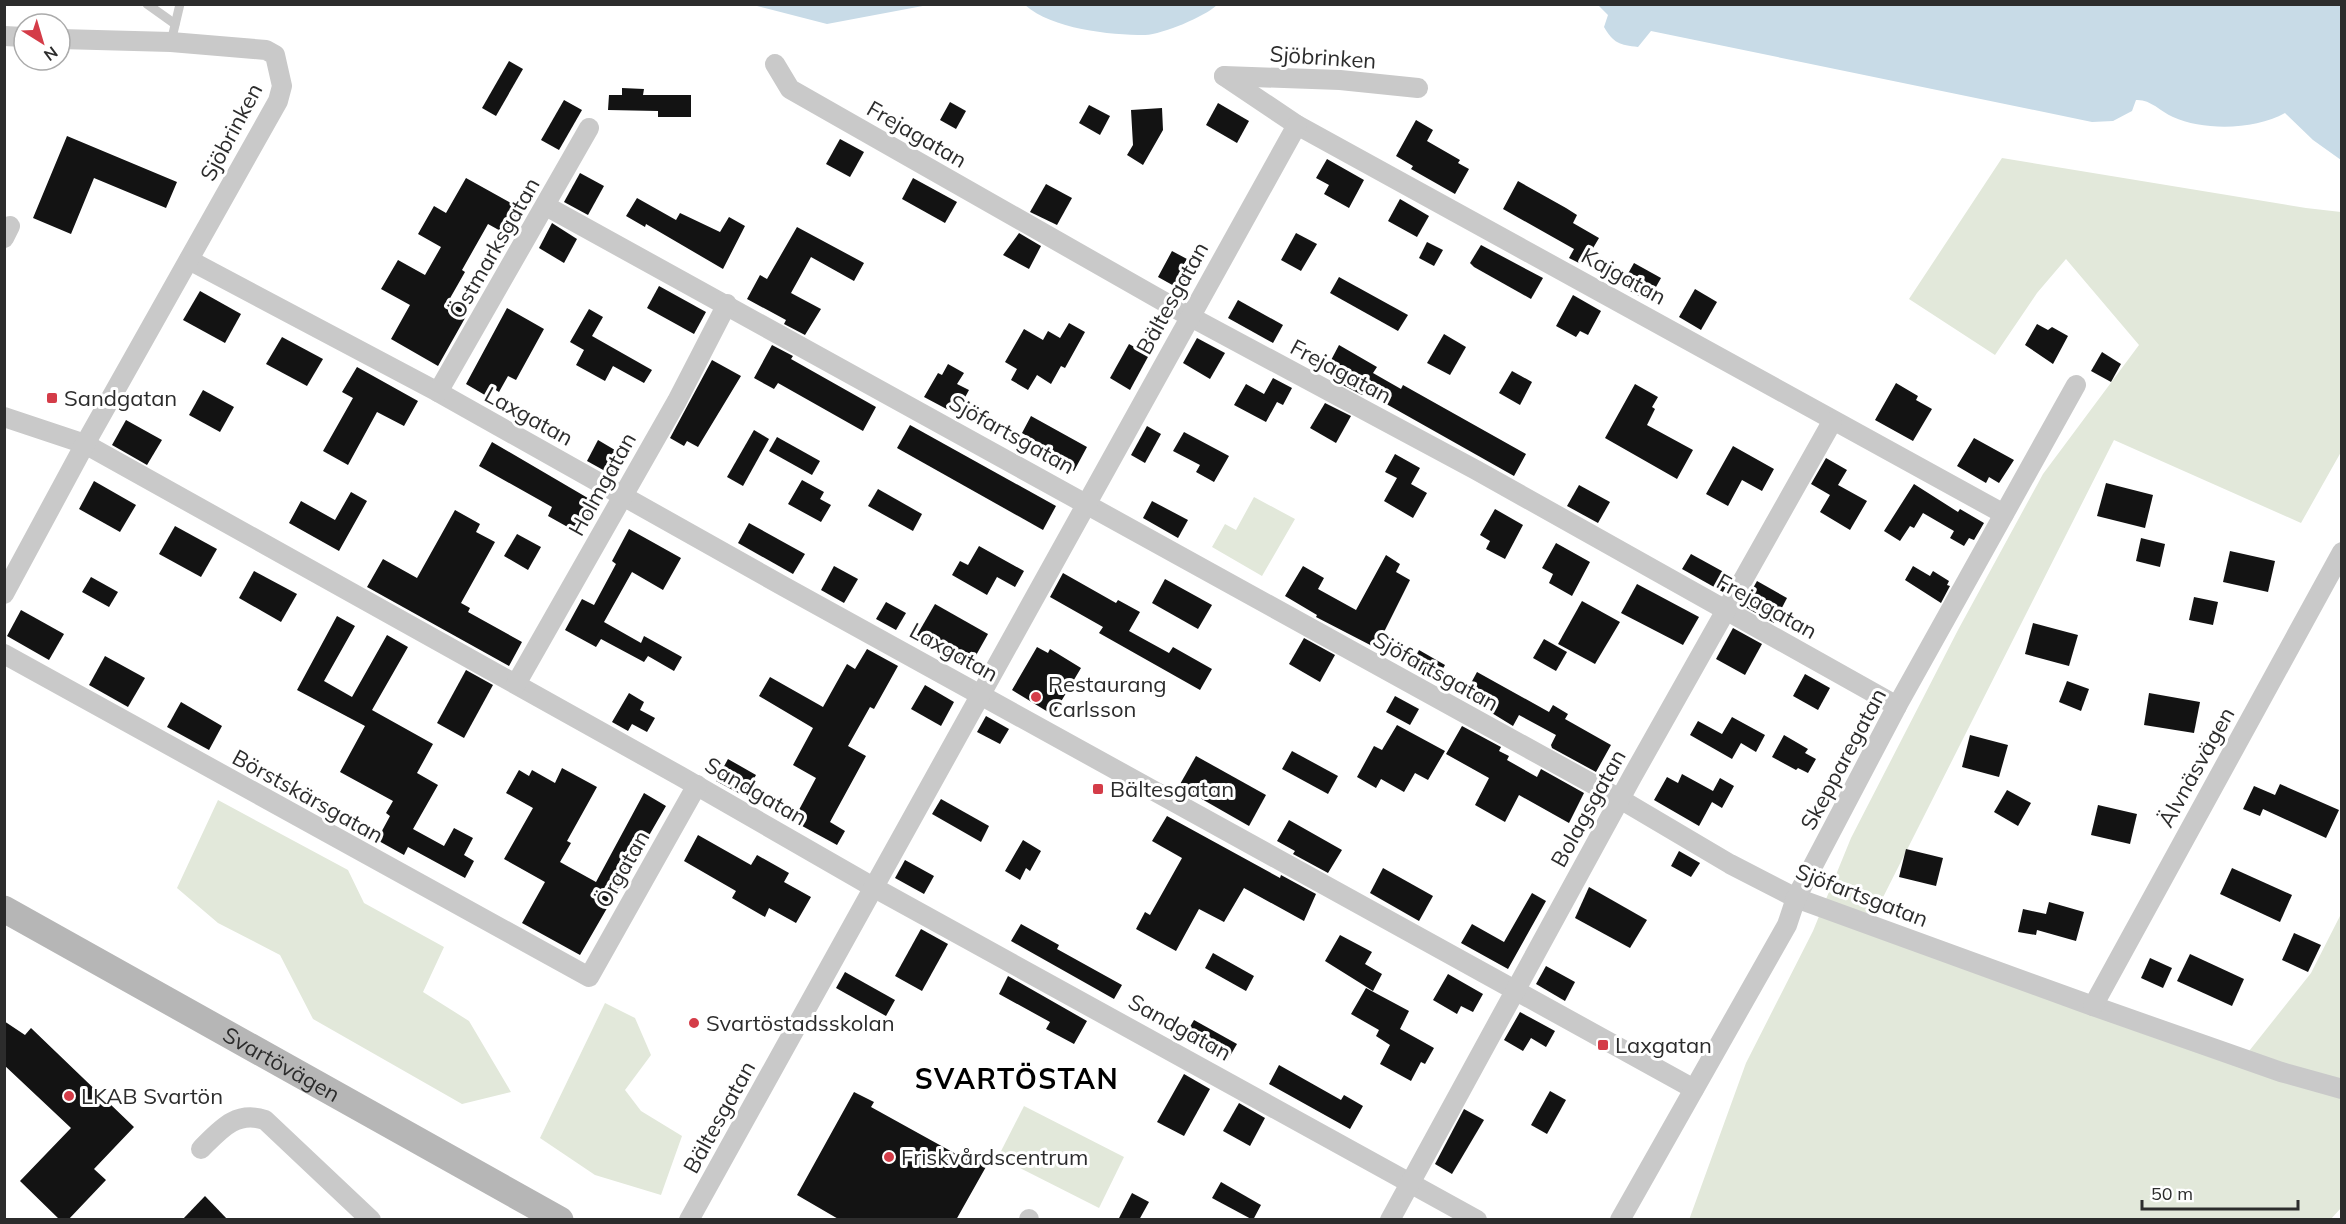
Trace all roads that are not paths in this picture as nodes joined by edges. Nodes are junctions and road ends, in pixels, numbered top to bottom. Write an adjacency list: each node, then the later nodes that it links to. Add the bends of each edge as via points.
1 (147, 4): 3 (lane)
2 (180, 4): 3 (lane)
3 (173, 33): 4 (street, Sjöbrinken); 11 (street, Sjöbrinken, via 266,50 275,55 282,86 278,101)
4 (72, 38)
5 (775, 64): 13 (street, Frejagatan, via 790,89)
6 (1224, 75): 7 (street, Sjöbrinken); 8 (street, Kajgatan)
7 (1418, 88)
8 (1297, 125): 13 (street, Bältesgatan); 17 (street, Kajgatan, via 1761,379)
9 (589, 128): 10 (street, Östmarksgatan)
10 (546, 206): 12 (street, Sjöfartsgatan); 15 (street, Östmarksgatan)
11 (189, 260): 15 (street, Laxgatan); 18 (street, Sjöbrinken)
12 (727, 304): 19 (street, Holmgatan); 20 (street, Sjöfartsgatan)
13 (1189, 316): 20 (street, Bältesgatan); 24 (street, Frejagatan)
14 (2076, 385): 21 (street, Skepparegatan)
15 (438, 392): 19 (street, Laxgatan)
16 (4, 417): 18 (street, Sandgatan)
17 (1832, 422): 21 (street, Kajgatan); 24 (street, Bolagsgatan)
18 (85, 444): 23 (street, Sjöbrinken); 26 (street, Sandgatan)
19 (622, 495): 26 (street, Holmgatan); 27 (street, Laxgatan)
20 (1087, 503): 27 (street, Bältesgatan); 30 (street, Sjöfartsgatan)
21 (2004, 514): 28 (street, Skepparegatan)
22 (2342, 552): 36 (street, Älvnäsvägen)
23 (4, 594)
24 (1725, 610): 28 (street, Frejagatan); 30 (street, Bolagsgatan)
25 (4, 654): 34 (street, Börstskärsgatan)
26 (516, 684): 29 (street, Sandgatan)
27 (981, 694): 31 (street, Bältesgatan); 35 (street, Laxgatan)
28 (1897, 706): 32 (street, Skepparegatan)
29 (698, 785): 31 (street, Sandgatan); 34 (street, Örgatan)
30 (1620, 799): 32 (street, Sjöfartsgatan); 35 (street, Bolagsgatan)
31 (873, 887): 40 (street, Sandgatan); 43 (street, Bältesgatan)
32 (1796, 898): 36 (street, Sjöfartsgatan); 37 (street, Skepparegatan, via 1787,925)
33 (4, 909): 42 (main road, Svartövägen)
34 (589, 977)
35 (1515, 990): 37 (street, Laxgatan); 40 (street, Bolagsgatan)
36 (2093, 1006): 38 (street, Sjöfartsgatan)
37 (1694, 1089): 46 (street, Skepparegatan)
38 (2342, 1089)
39 (201, 1149): 41 (street, via 236,1119 250,1116 265,1120)
40 (1411, 1182): 44 (street, Bolagsgatan); 45 (street, Sandgatan)
41 (370, 1220)
42 (560, 1220)
43 (689, 1220)
44 (1390, 1220)
45 (1477, 1220)
46 (1620, 1220)

